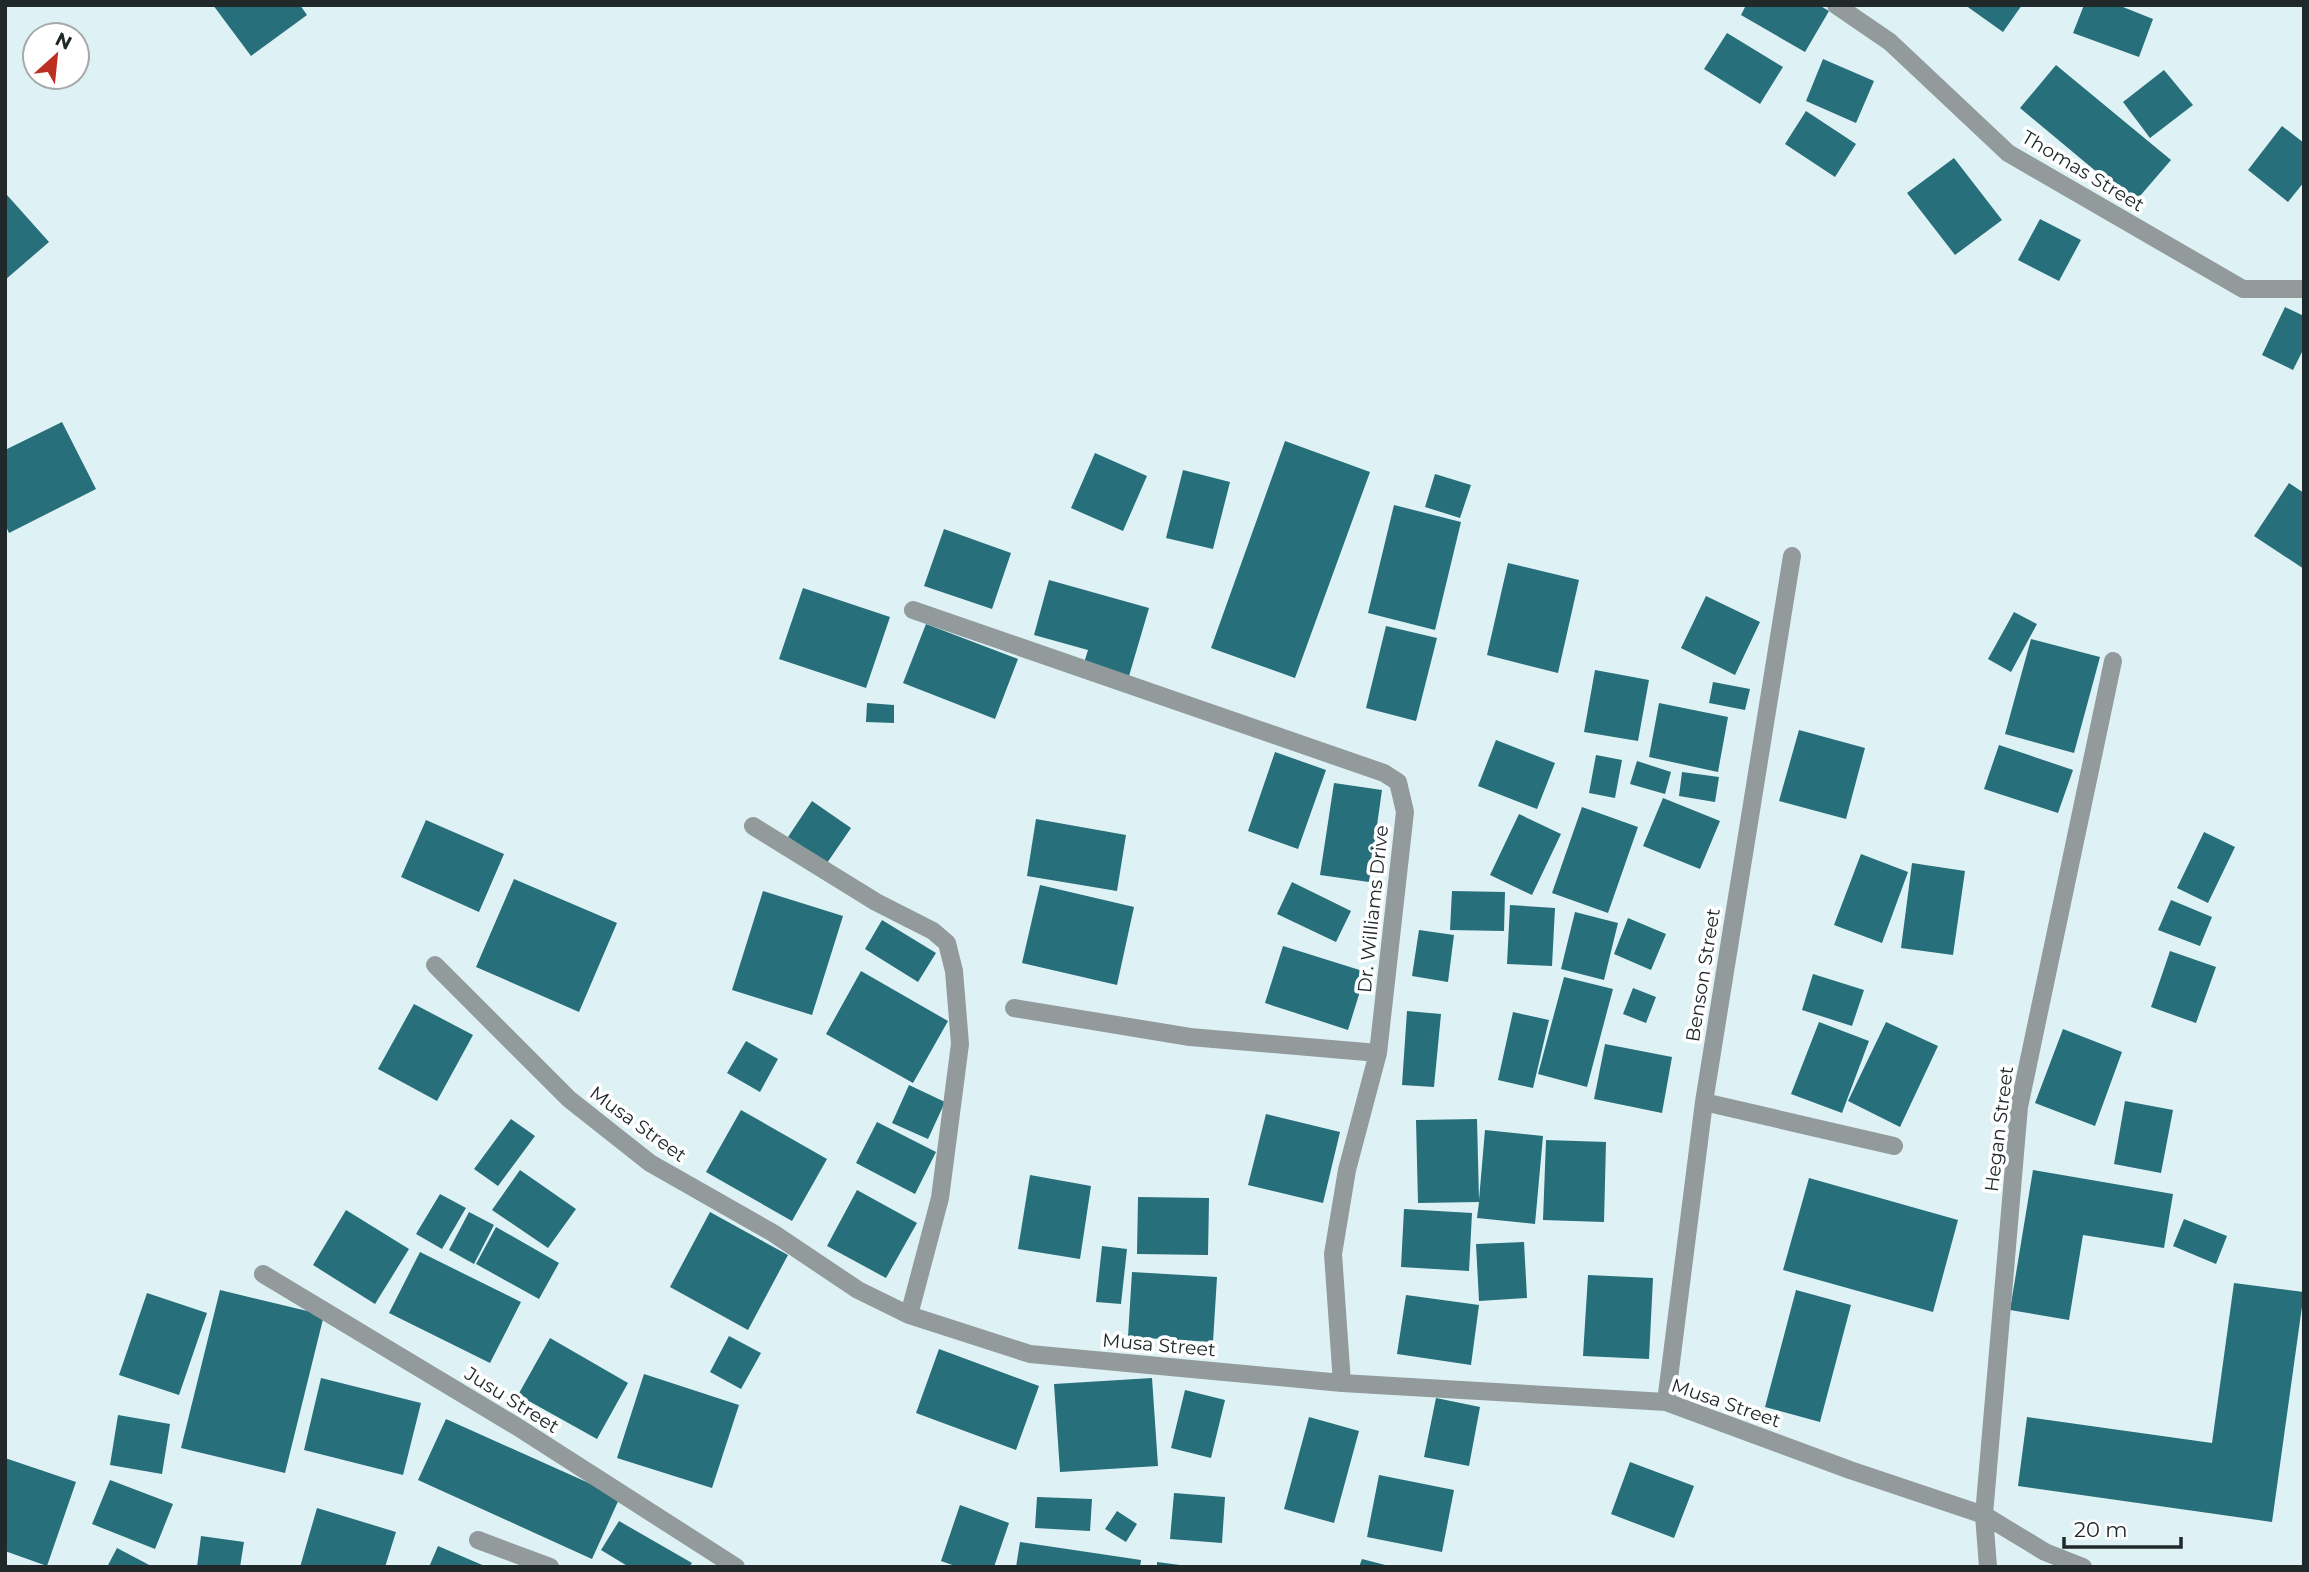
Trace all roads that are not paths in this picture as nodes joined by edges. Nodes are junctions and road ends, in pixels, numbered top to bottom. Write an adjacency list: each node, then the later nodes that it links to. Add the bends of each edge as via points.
1 (1836, 5): 2 (street, Thomas Street, via 1890,43 2008,153 2243,289)
2 (2304, 289)
3 (1793, 556): 10 (street, Benson Street)
4 (913, 610): 9 (street, Dr. Williams Drive, via 1384,773 1398,782 1405,812)
5 (2113, 661): 16 (street, Hegan Street, via 2019,1107)
6 (753, 826): 13 (street, via 947,943 960,1044 940,1198)
7 (435, 965): 13 (street, Musa Street, via 569,1099 650,1163 773,1233 858,1290)
8 (1014, 1008): 9 (street, via 1190,1037)
9 (1378, 1054): 14 (street, Dr. Williams Drive, via 1348,1170 1334,1254)
10 (1704, 1102): 11 (street); 15 (street, Benson Street)
11 (1894, 1146)
12 (263, 1274): 18 (street, Jusu Street, via 516,1426)
13 (909, 1315): 14 (street, Musa Street, via 1030,1354)
14 (1342, 1383): 15 (street, Musa Street)
15 (1666, 1402): 16 (street, Musa Street)
16 (1984, 1515): 20 (street, Hegan Street); 21 (street, Musa Street, via 2045,1552)
17 (478, 1540): 19 (street)
18 (727, 1564)
19 (550, 1567)
20 (1988, 1567)
21 (2083, 1567)

